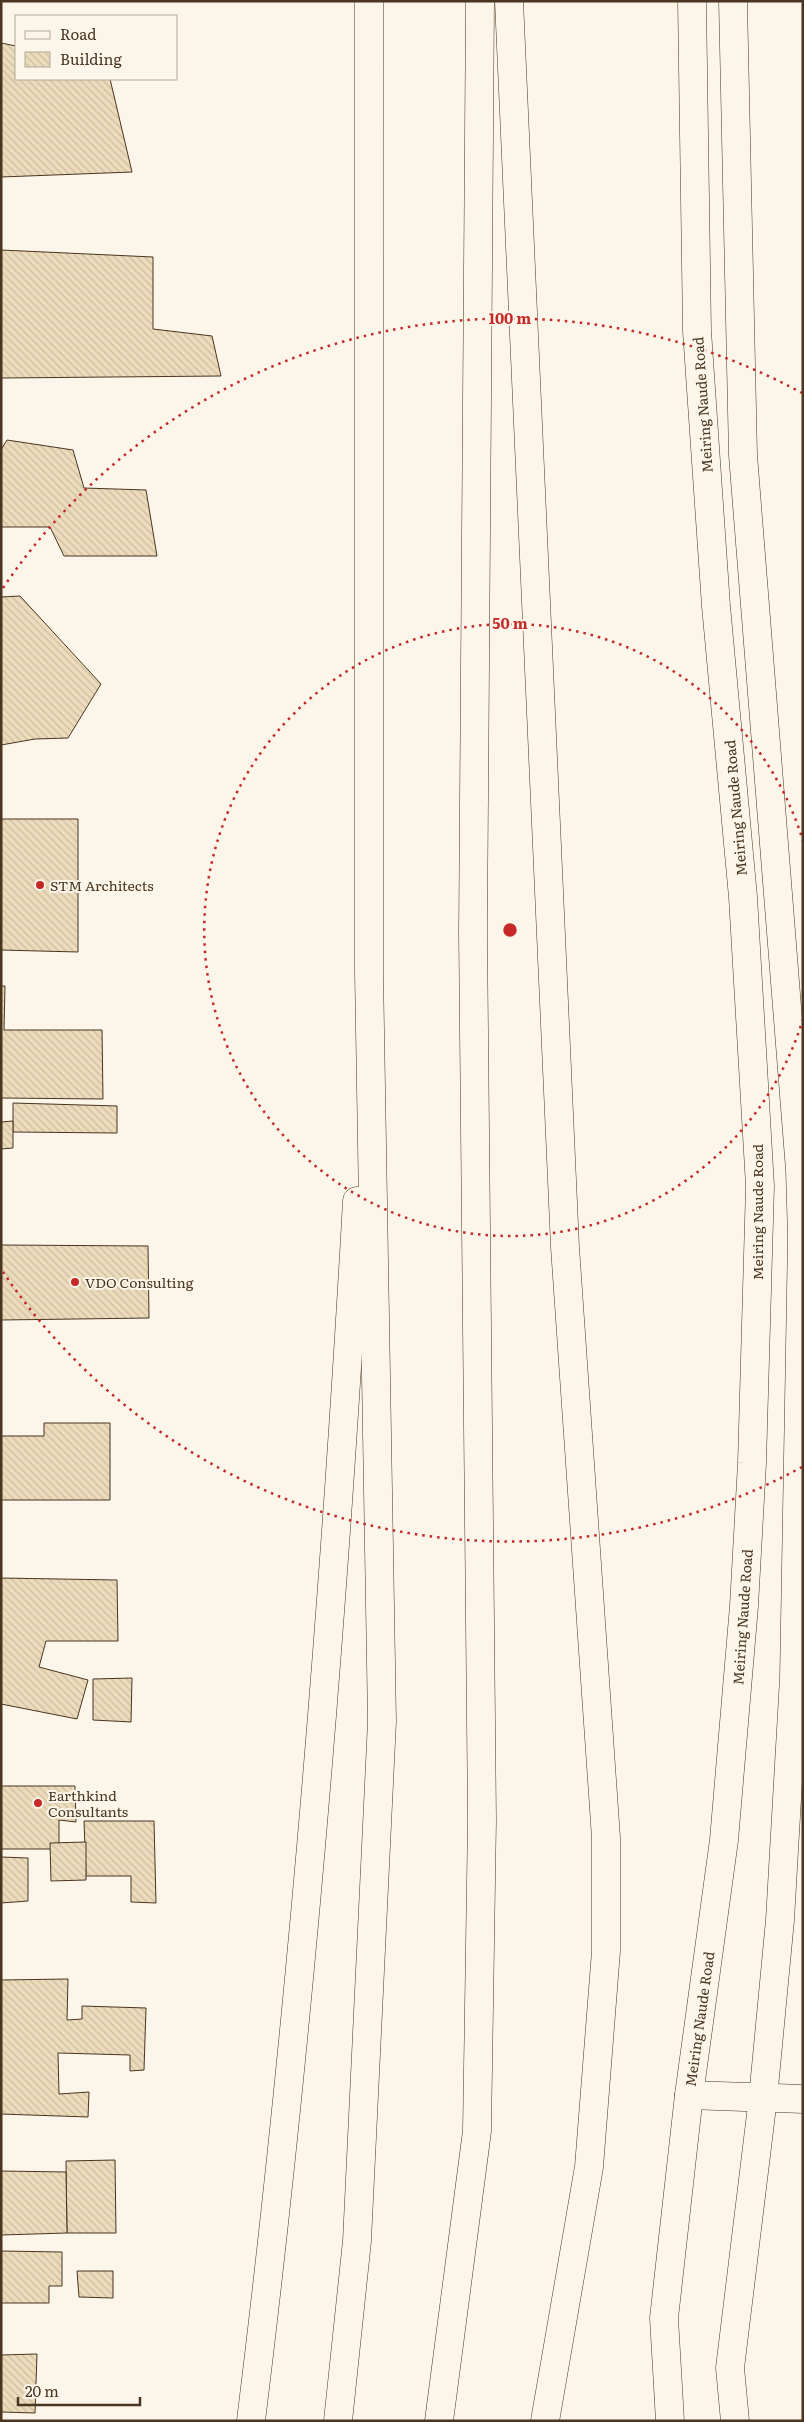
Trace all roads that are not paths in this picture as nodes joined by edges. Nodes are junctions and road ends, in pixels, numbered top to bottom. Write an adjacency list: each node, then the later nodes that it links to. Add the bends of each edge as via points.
1 (368, 1): 6 (main road)
2 (480, 1): 14 (main road, via 473,923 482,1820 478,2102)
3 (509, 1): 15 (main road, via 565,1247 606,1838 606,1951 590,2167)
4 (692, 1): 8 (main road, Meiring Naude Road, via 697,331 716,606 743,897)
5 (733, 1): 7 (main road, via 743,455)
6 (369, 972): 12 (main road, via 344,1436 324,1713 279,2198); 13 (main road, via 382,1722 357,2241)
7 (802, 1169): 8 (main road); 10 (main road, via 794,1678 780,1920)
8 (760, 1186): 9 (main road, Meiring Naude Road, via 752,1463 744,1606 724,1840)
9 (689, 2095): 10 (main road); 16 (main road, Meiring Naude Road, via 664,2318)
10 (762, 2098): 11 (main road); 17 (main road, via 730,2368)
11 (803, 2099)
12 (251, 2421)
13 (338, 2421)
14 (440, 2421)
15 (545, 2421)
16 (670, 2421)
17 (735, 2421)

